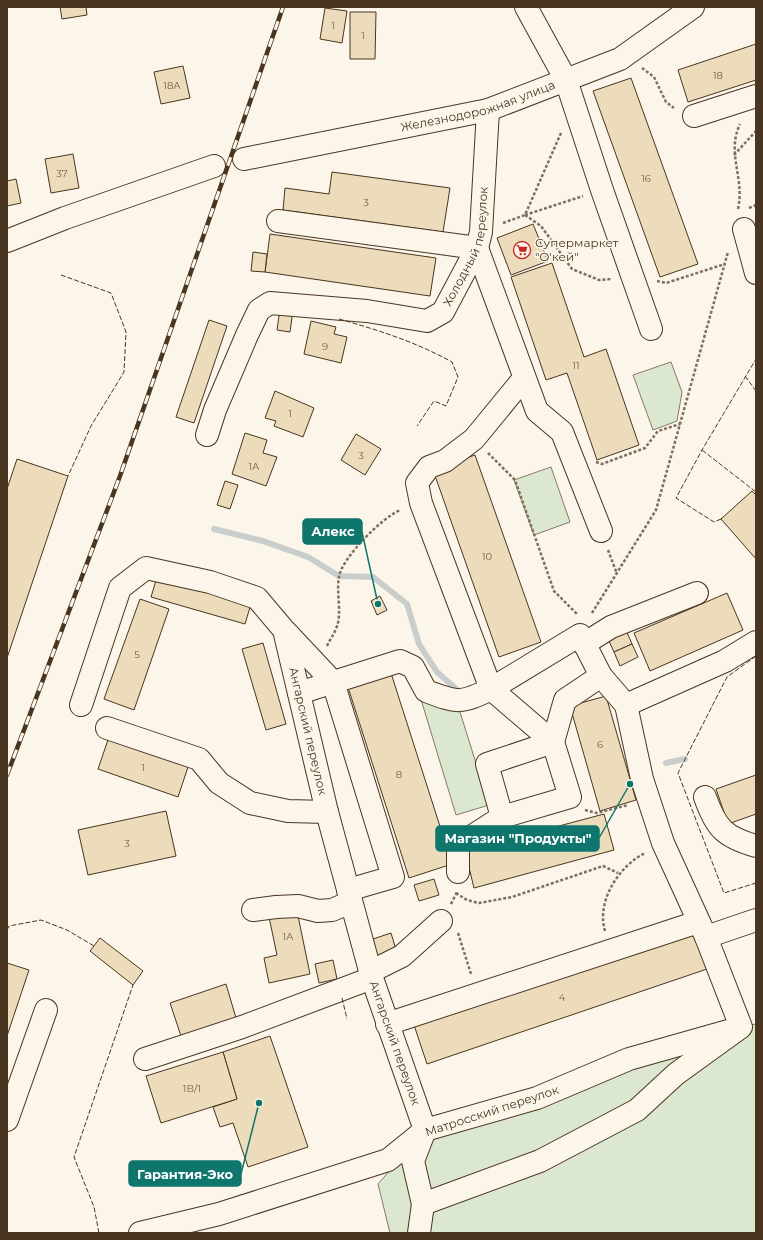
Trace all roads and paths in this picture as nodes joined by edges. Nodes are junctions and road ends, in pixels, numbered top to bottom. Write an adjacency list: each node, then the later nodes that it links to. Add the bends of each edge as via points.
1 (526, 7): 4 (street)
2 (694, 7): 3 (street, Железнодорожная улица)
3 (620, 59): 4 (street, Железнодорожная улица); 8 (path, via 641,67 654,77 666,102 683,115)
4 (566, 80): 6 (street); 7 (street, Железнодорожная улица)
5 (753, 97): 8 (street); 10 (path, via 734,136)
6 (574, 103): 13 (street); 14 (path)
7 (488, 110): 11 (street, Железнодорожная улица); 17 (street, Холодный переулок)
8 (694, 116)
9 (756, 131): 10 (path)
10 (734, 155): 16 (path, via 739,177 739,204)
11 (244, 159)
12 (214, 166): 18 (street)
13 (602, 190): 14 (path); 20 (street)
14 (525, 215): 17 (path)
15 (278, 221): 17 (street)
16 (744, 229): 19 (street); 22 (path, via 726,264)
17 (479, 240): 21 (street); 23 (street, Холодный переулок, via 444,312 427,321 367,311 270,303 259,310 236,358)
18 (7, 241)
19 (756, 273)
20 (651, 330)
21 (524, 378): 24 (street); 25 (street, via 537,411 562,432)
22 (680, 423): 25 (path, via 658,431 645,448 602,464 592,460 588,452); 28 (path, via 656,510)
23 (207, 435)
24 (474, 439): 26 (street, via 445,461 429,467 417,483); 31 (path, via 515,480 554,591)
25 (572, 458): 27 (street)
26 (421, 503): 33 (path, via 395,512 383,521 345,561 339,576 338,625 323,654); 36 (street)
27 (601, 532): 28 (path)
28 (617, 574): 31 (path)
29 (697, 593): 31 (street, via 610,627)
30 (284, 630): 33 (street); 37 (street, Ангарский переулок); 38 (street, Ангарский переулок, via 257,598 210,582 146,568 120,588)
31 (583, 633): 34 (street); 36 (street)
32 (756, 642): 39 (street, via 725,661)
33 (312, 661): 35 (street)
34 (601, 676): 39 (street); 41 (street, via 565,700)
35 (333, 682): 36 (street, via 400,661 414,667 426,691 454,702 469,700); 37 (street); 52 (street, via 393,876)
36 (491, 689): 41 (street)
37 (299, 693): 45 (street, Ангарский переулок)
38 (81, 705)
39 (626, 705): 44 (street)
40 (107, 728): 45 (street, via 199,759 219,783 250,803 288,811)
41 (553, 742): 42 (street); 46 (street, via 487,764)
42 (570, 797): 44 (path, via 578,807 597,814); 46 (street)
43 (705, 797): 48 (street, via 713,818 723,831 738,841)
44 (648, 799): 47 (street)
45 (327, 812): 52 (street, Ангарский переулок)
46 (502, 817): 49 (street, via 458,845)
47 (663, 844): 50 (path, via 634,859); 56 (street)
48 (756, 846)
49 (458, 872): 51 (path)
50 (618, 874): 51 (path, via 603,866 512,898 479,903 467,900); 57 (path, via 607,896 604,911 604,926)
51 (456, 893): 55 (path)
52 (350, 896): 53 (street, via 332,910 318,911 298,906); 58 (street, Ангарский переулок)
53 (253, 910)
54 (756, 920): 56 (street)
55 (442, 921): 58 (street, via 402,956); 59 (path, via 454,927 461,939)
56 (702, 930): 57 (street); 62 (street)
57 (611, 951): 59 (street)
58 (371, 975): 61 (street, Ангарский переулок); 63 (street, via 242,1027)
59 (476, 995): 61 (street)
60 (46, 1010): 64 (street)
61 (387, 1024): 65 (street, Ангарский переулок)
62 (749, 1026): 65 (street, Матросский переулок, via 630,1059 537,1098); 66 (street, via 676,1074 637,1110 540,1161)
63 (145, 1059)
64 (7, 1120)
65 (425, 1130): 66 (street, via 413,1161); 67 (street, Матросский переулок, via 388,1160 219,1214)
66 (423, 1204): 68 (street)
67 (140, 1233)
68 (419, 1233)

